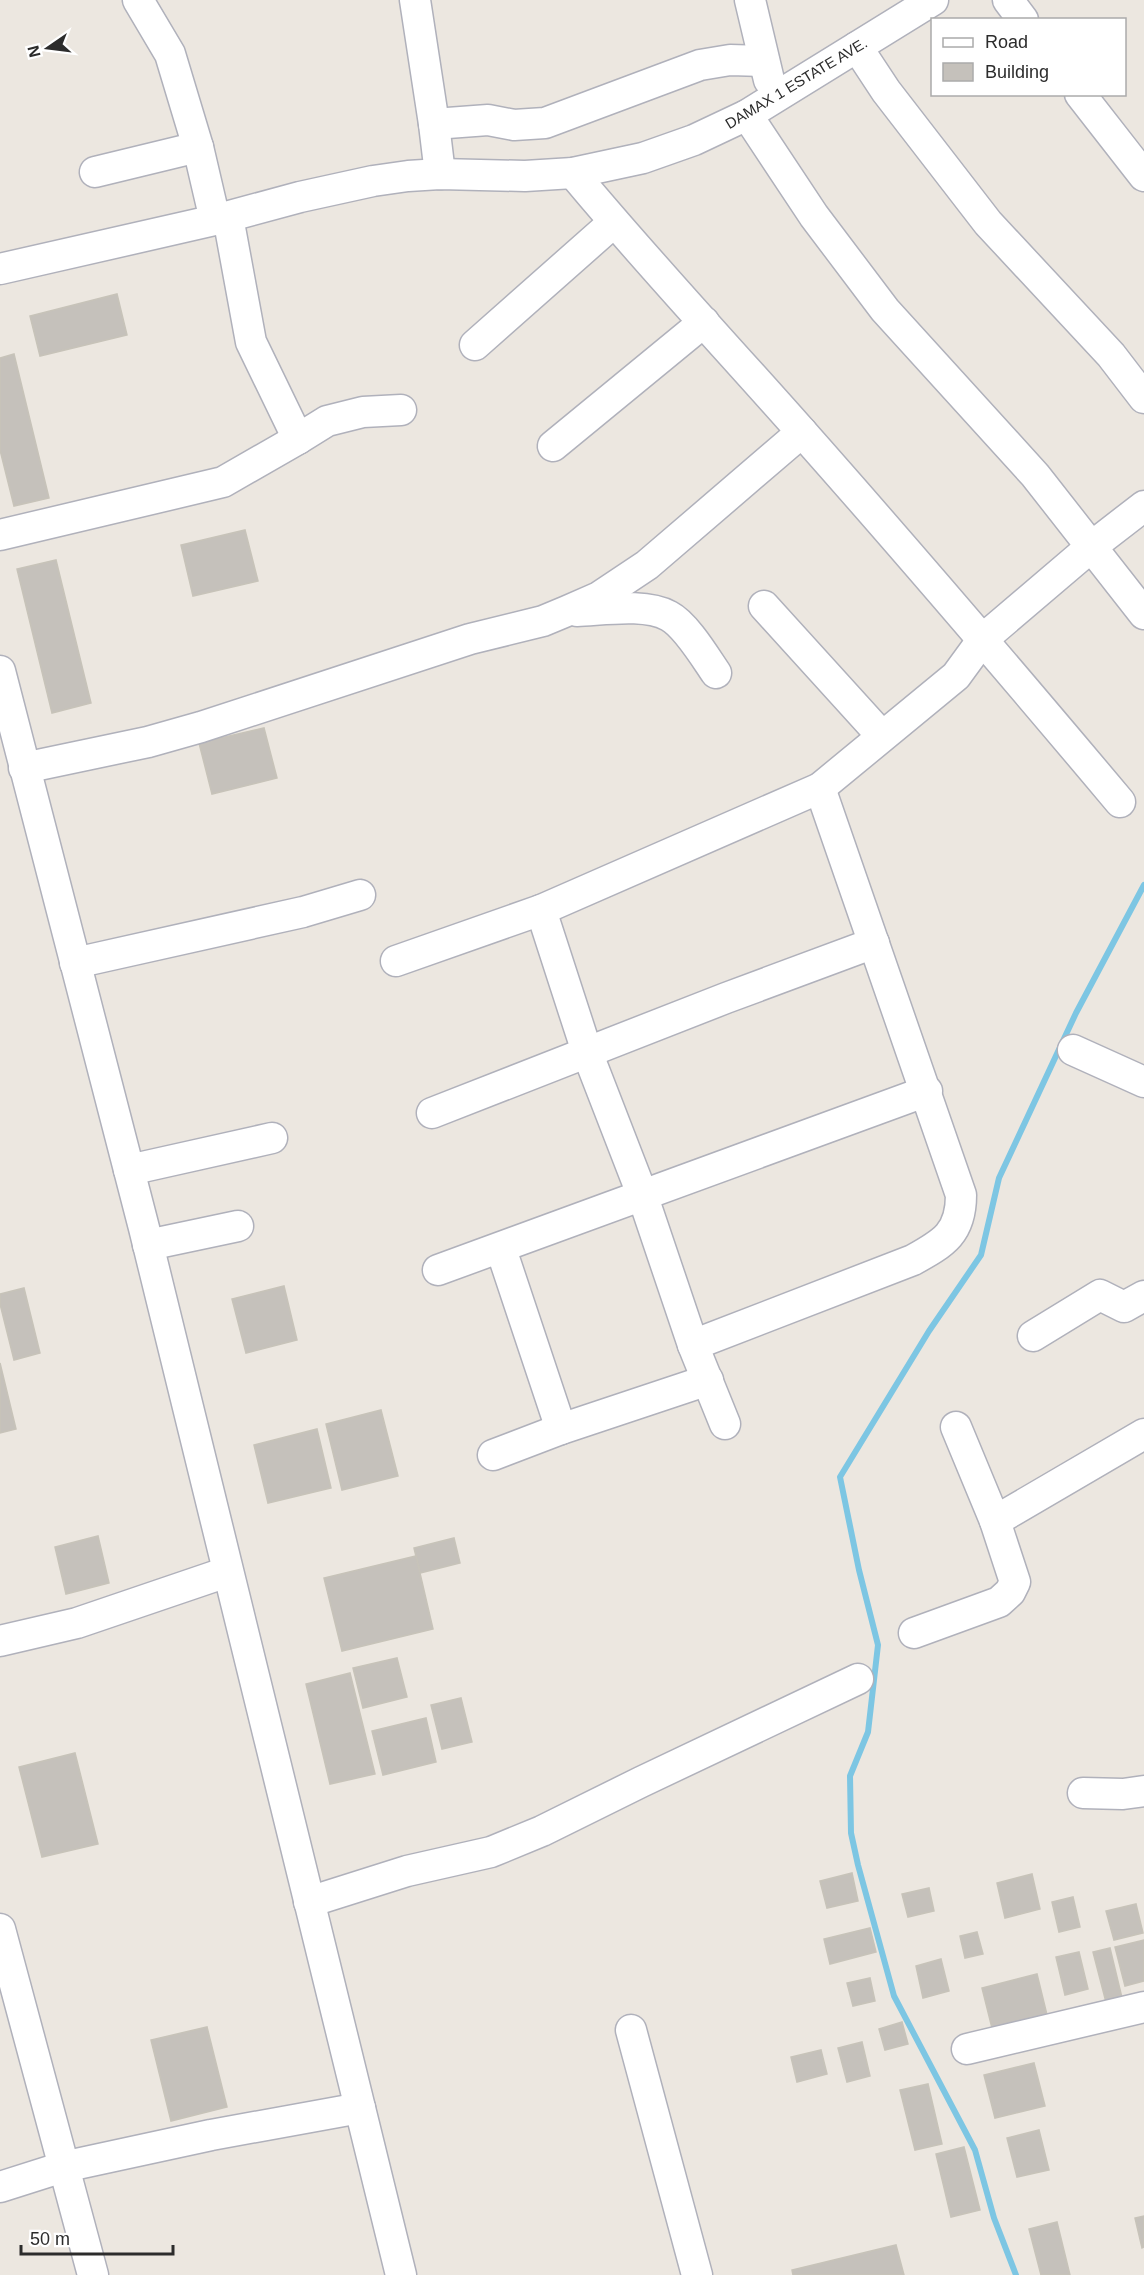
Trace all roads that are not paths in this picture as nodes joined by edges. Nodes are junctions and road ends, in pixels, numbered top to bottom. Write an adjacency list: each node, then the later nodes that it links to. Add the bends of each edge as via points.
1 (138, 0): 14 (street, via 170,54)
2 (415, 0): 13 (street)
3 (750, 0): 9 (street)
4 (933, 0): 6 (street, DAMAX 1 ESTATE AVE.)
5 (1008, 0): 7 (street)
6 (904, 8): 8 (street, DAMAX 1 ESTATE AVE.)
7 (1022, 18)
8 (857, 47): 11 (street, DAMAX 1 ESTATE AVE.); 24 (street, via 886,91 988,223 1111,354)
9 (764, 61): 11 (street); 13 (street, via 730,60 700,65 545,123 514,125 488,120)
10 (1082, 96): 18 (street)
11 (773, 98): 12 (street, DAMAX 1 ESTATE AVE.)
12 (747, 115): 16 (street, DAMAX 1 ESTATE AVE., via 643,158); 31 (street, via 814,216 885,310 1035,475)
13 (434, 124): 17 (street)
14 (198, 147): 15 (street); 19 (street)
15 (95, 172)
16 (573, 173): 17 (street, DAMAX 1 ESTATE AVE.); 20 (street)
17 (440, 174): 19 (street, DAMAX 1 ESTATE AVE., via 373,181)
18 (1144, 176)
19 (222, 218): 21 (street, DAMAX 1 ESTATE AVE.); 27 (street, via 251,342)
20 (614, 222): 22 (street); 23 (street)
21 (0, 269)
22 (704, 322): 26 (street); 28 (street)
23 (475, 345)
24 (1144, 398)
25 (401, 410): 27 (street, via 363,412 327,420)
26 (802, 432): 33 (street, via 647,565 599,597); 35 (street)
27 (298, 439): 30 (street, via 223,482)
28 (553, 447)
29 (1144, 506): 31 (street)
30 (0, 535)
31 (1091, 547): 34 (street); 35 (street)
32 (765, 606): 38 (street)
33 (567, 611): 37 (street, via 646,608 670,616 694,640); 39 (street, via 201,727)
34 (1144, 614)
35 (983, 639): 38 (street, via 956,676); 41 (street)
36 (0, 671): 39 (street)
37 (717, 673)
38 (882, 736): 40 (street)
39 (24, 768): 46 (street)
40 (820, 788): 43 (street); 44 (street)
41 (1120, 802)
42 (360, 895): 46 (street, via 303,912)
43 (541, 910): 45 (street); 48 (street)
44 (874, 943): 48 (street); 50 (street)
45 (396, 961)
46 (75, 963): 53 (street)
47 (1073, 1050): 49 (street)
48 (587, 1052): 51 (street); 54 (street)
49 (1144, 1082)
50 (927, 1091): 54 (street); 61 (street, via 961,1195 958,1222 943,1242 913,1260)
51 (432, 1113)
52 (272, 1137): 53 (street)
53 (129, 1170): 56 (street)
54 (642, 1194): 57 (street); 61 (street)
55 (238, 1227): 56 (street)
56 (148, 1245): 69 (street)
57 (501, 1248): 58 (street); 65 (street)
58 (438, 1270)
59 (1144, 1296): 60 (street, via 1124,1307 1100,1295)
60 (1033, 1336)
61 (693, 1345): 62 (street)
62 (708, 1380): 63 (street); 65 (street)
63 (725, 1424)
64 (956, 1427): 68 (street)
65 (561, 1429): 67 (street)
66 (1144, 1434): 68 (street)
67 (493, 1455)
68 (995, 1521): 70 (street, via 1015,1582 1010,1592 999,1602)
69 (227, 1572): 71 (street, via 77,1623); 75 (street)
70 (914, 1633)
71 (0, 1641)
72 (858, 1679): 75 (street, via 491,1852 407,1871)
73 (1144, 1791): 74 (street)
74 (1083, 1792)
75 (309, 1902): 80 (street)
76 (0, 1929): 81 (street)
77 (1144, 2007): 79 (street)
78 (631, 2030): 85 (street)
79 (967, 2049)
80 (360, 2108): 81 (street); 84 (street)
81 (63, 2167): 82 (street); 83 (street)
82 (0, 2187)
83 (93, 2275)
84 (401, 2275)
85 (697, 2275)

